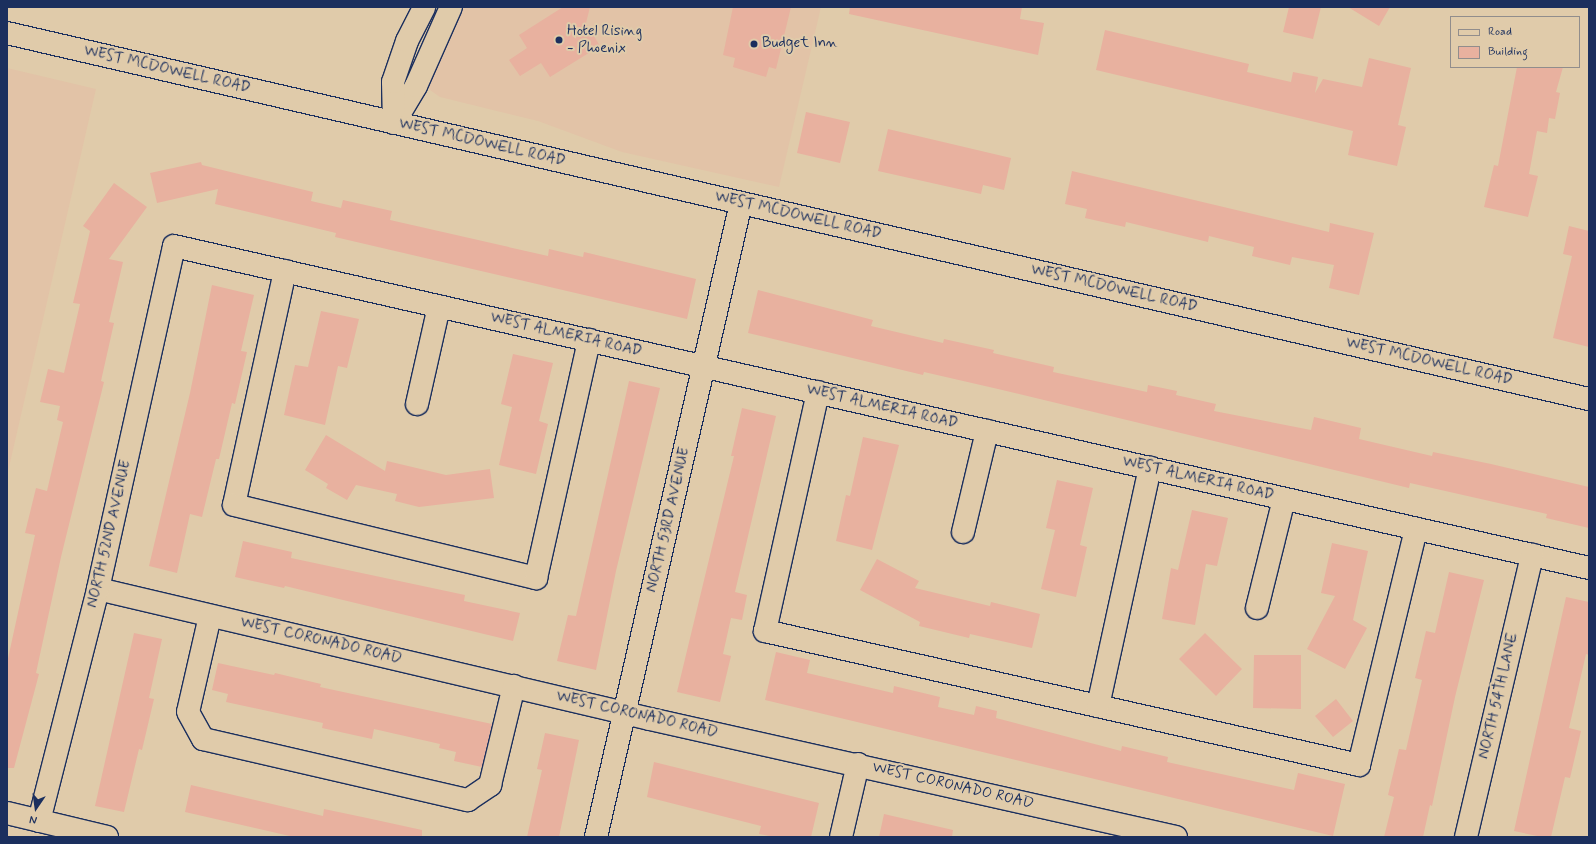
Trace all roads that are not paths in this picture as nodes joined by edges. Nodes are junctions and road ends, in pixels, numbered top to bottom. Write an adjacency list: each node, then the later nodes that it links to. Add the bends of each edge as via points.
1 (424, 7): 4 (street, via 407,41 393,82)
2 (451, 7): 4 (street, via 416,86)
3 (7, 33): 4 (street, WEST MCDOWELL ROAD)
4 (394, 123): 5 (street, WEST MCDOWELL ROAD)
5 (742, 203): 10 (street, NORTH 53RD AVENUE); 12 (street, WEST MCDOWELL ROAD)
6 (174, 246): 7 (street, WEST ALMERIA ROAD); 21 (street, NORTH 52ND AVENUE)
7 (285, 271): 8 (street, WEST ALMERIA ROAD); 9 (street, via 234,505 536,578)
8 (439, 306): 9 (street, WEST ALMERIA ROAD); 13 (street)
9 (589, 340): 10 (street, WEST ALMERIA ROAD)
10 (705, 367): 11 (street, WEST ALMERIA ROAD); 26 (street, NORTH 53RD AVENUE)
11 (818, 392): 14 (street, WEST ALMERIA ROAD); 25 (street, via 765,631)
12 (1589, 399)
13 (417, 404)
14 (987, 431): 15 (street, WEST ALMERIA ROAD); 18 (street)
15 (1150, 468): 16 (street, WEST ALMERIA ROAD); 25 (street)
16 (1284, 498): 17 (street, WEST ALMERIA ROAD); 22 (street)
17 (1416, 529): 19 (street, WEST ALMERIA ROAD); 25 (street, via 1359,765)
18 (963, 532)
19 (1532, 555): 20 (street, WEST ALMERIA ROAD); 34 (street, NORTH 54TH LANE)
20 (1589, 568)
21 (98, 589): 23 (street, WEST CORONADO ROAD); 29 (street, NORTH 52ND AVENUE)
22 (1257, 608)
23 (210, 616): 24 (street, WEST CORONADO ROAD); 24 (street, via 188,712 204,739 468,800 490,785)
24 (514, 686): 26 (street, WEST CORONADO ROAD)
25 (1098, 706)
26 (625, 713): 27 (street, WEST CORONADO ROAD); 31 (street, NORTH 53RD AVENUE)
27 (858, 764): 32 (street); 33 (street, WEST CORONADO ROAD)
28 (7, 813): 29 (street)
29 (39, 821): 30 (street)
30 (108, 837)
31 (596, 837)
32 (841, 837)
33 (1176, 837)
34 (1466, 837)

